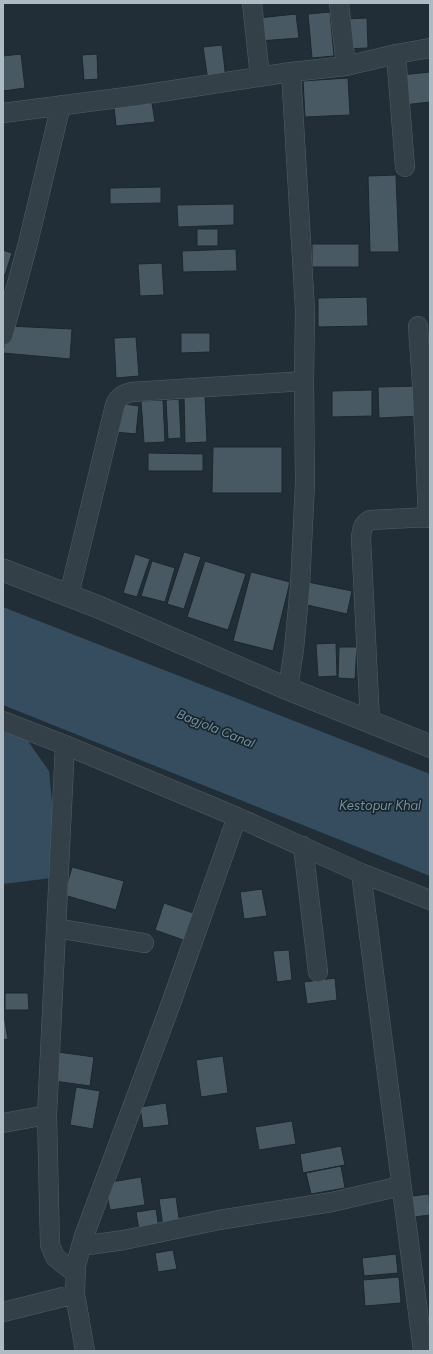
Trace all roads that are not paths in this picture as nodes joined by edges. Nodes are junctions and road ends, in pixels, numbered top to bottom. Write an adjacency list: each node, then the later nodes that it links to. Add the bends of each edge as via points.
1 (252, 3): 7 (street)
2 (339, 3): 5 (street)
3 (430, 48): 4 (street)
4 (396, 54): 5 (street); 10 (street)
5 (346, 66): 6 (street)
6 (291, 72): 7 (street); 13 (street, via 305,310)
7 (260, 77): 8 (street)
8 (61, 105): 9 (street); 12 (street)
9 (3, 113)
10 (405, 167)
11 (418, 326): 14 (street)
12 (3, 335)
13 (304, 381): 16 (street, via 123,394 114,405); 17 (street, via 305,483 300,586)
14 (429, 518): 19 (street, via 370,520 362,528)
15 (3, 570): 16 (street)
16 (69, 595): 17 (street)
17 (288, 688): 19 (street)
18 (3, 721): 20 (street)
19 (370, 721): 21 (street)
20 (65, 745): 22 (street); 26 (street)
21 (430, 746)
22 (237, 817): 23 (street); 32 (street)
23 (303, 846): 24 (street); 28 (street)
24 (361, 873): 25 (street); 31 (street)
25 (430, 900)
26 (56, 928): 27 (street); 29 (street)
27 (144, 943)
28 (318, 972)
29 (47, 1115): 30 (street); 33 (street, via 50,1245 55,1257)
30 (3, 1123)
31 (401, 1186): 32 (street, via 332,1202); 37 (street)
32 (81, 1246): 33 (street)
33 (76, 1274): 34 (street)
34 (75, 1294): 35 (street); 36 (street)
35 (3, 1310)
36 (85, 1351)
37 (422, 1351)

